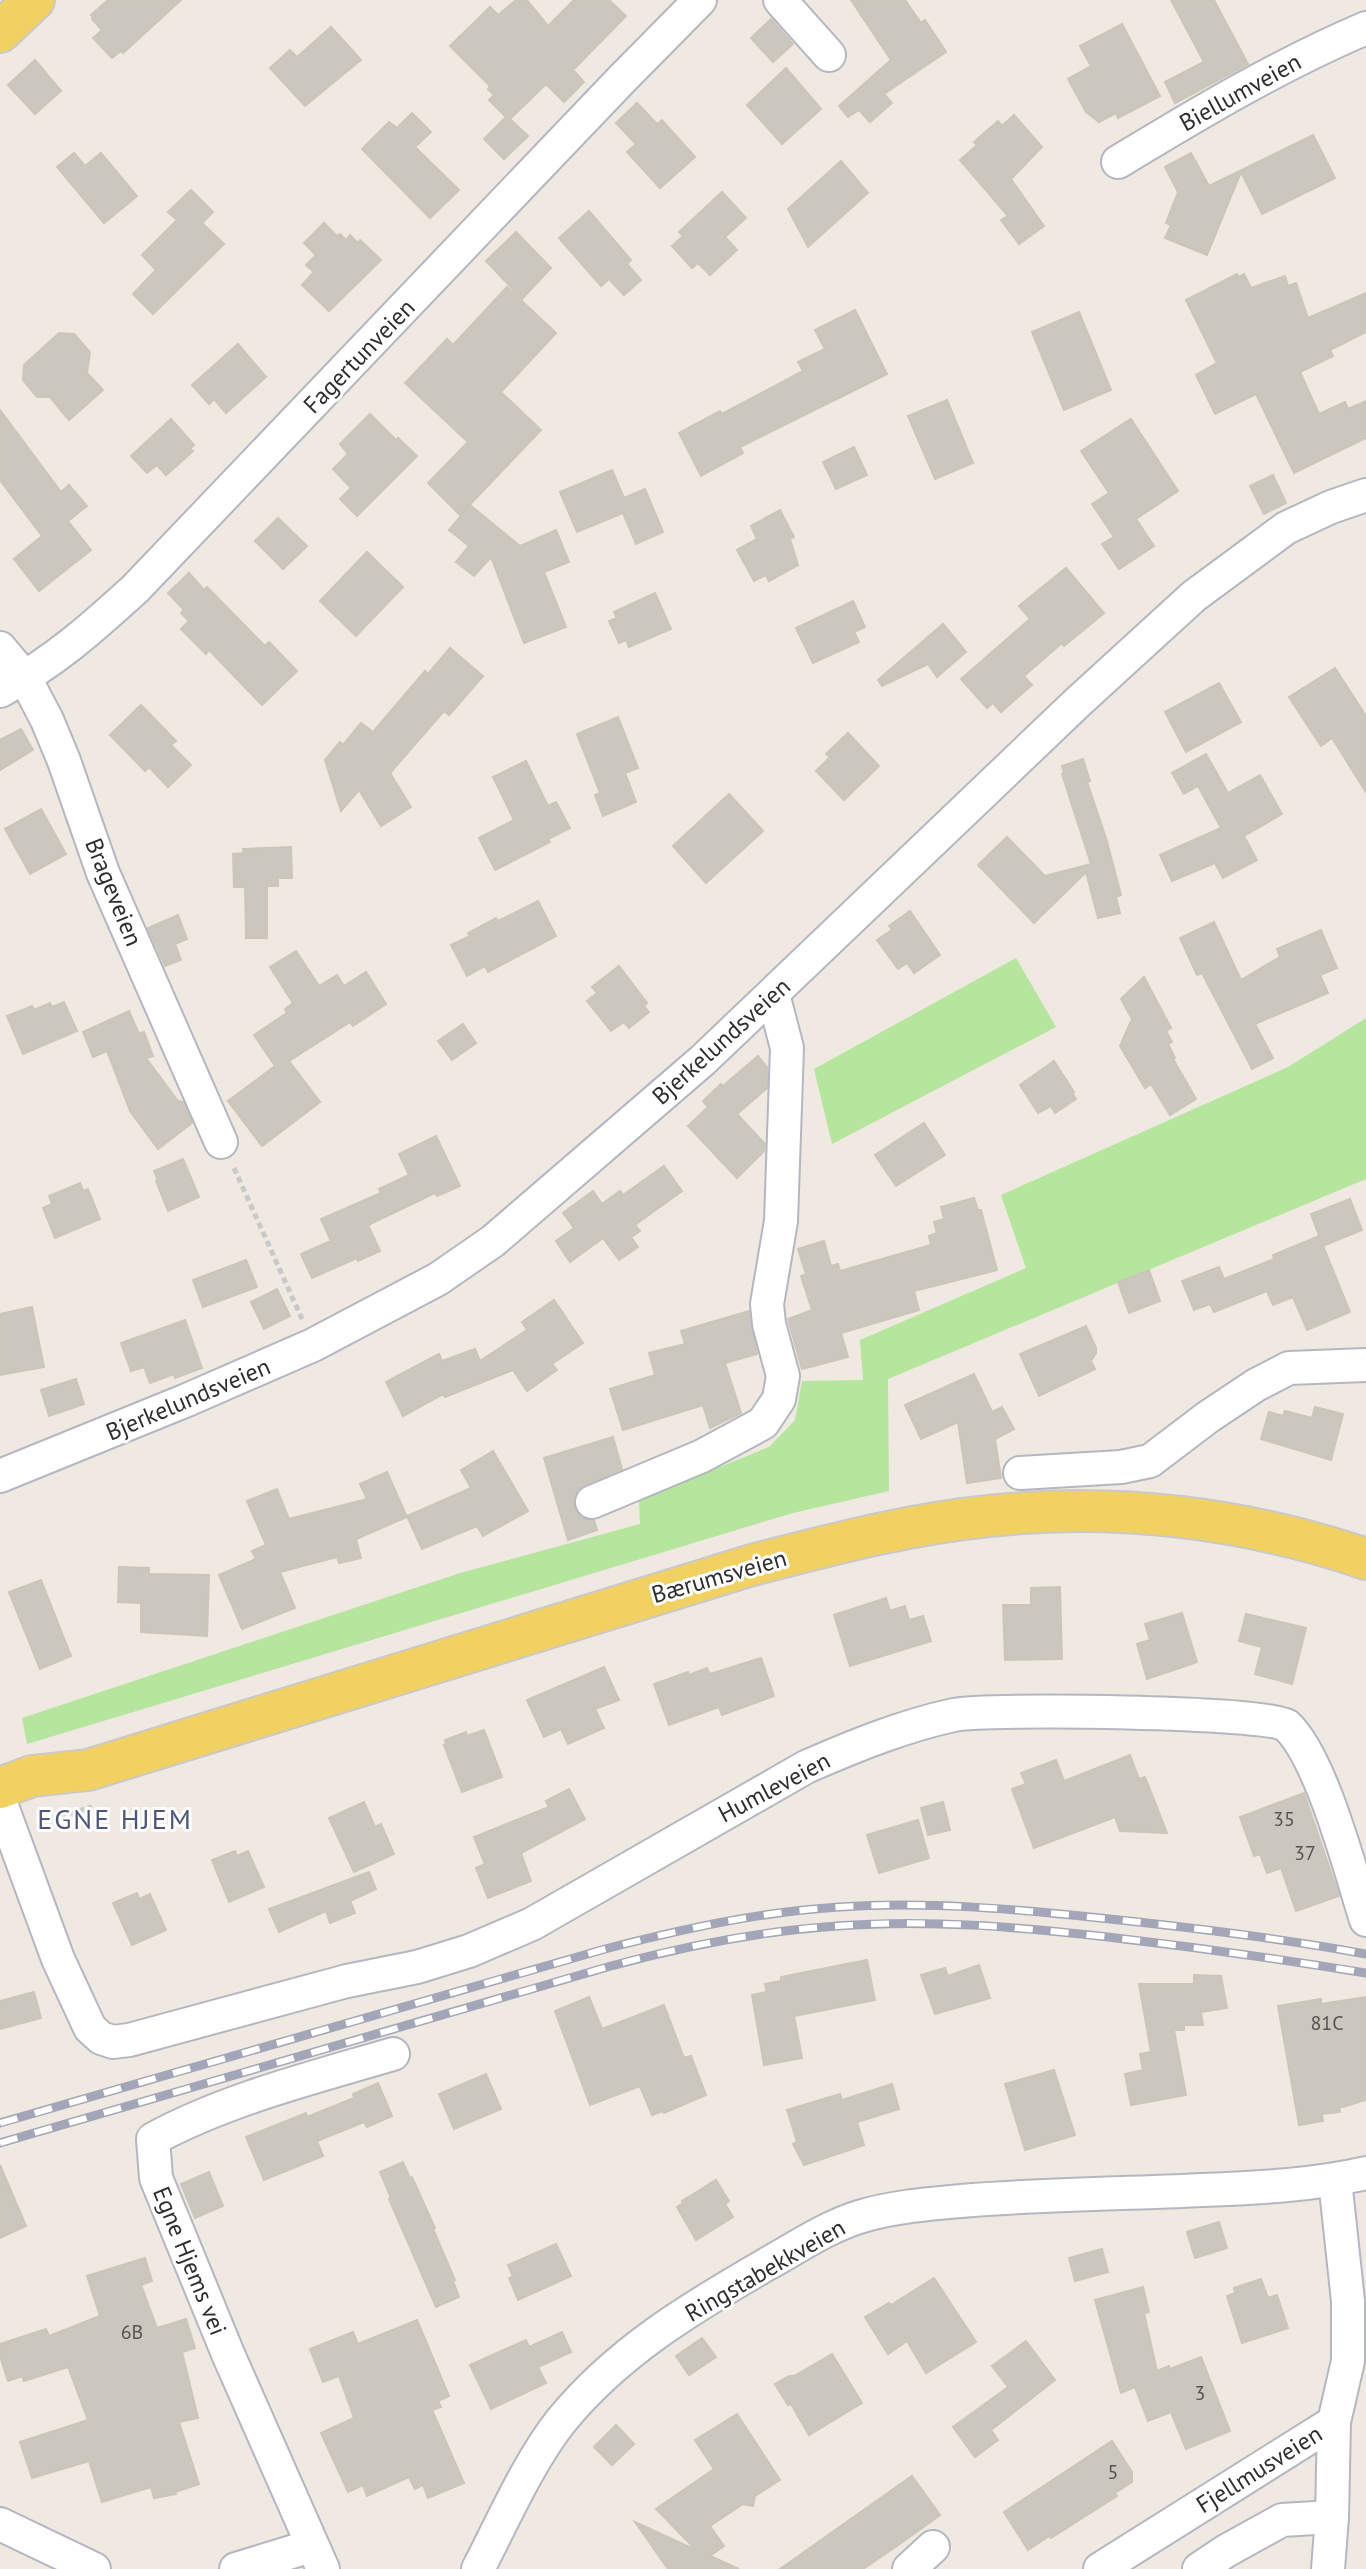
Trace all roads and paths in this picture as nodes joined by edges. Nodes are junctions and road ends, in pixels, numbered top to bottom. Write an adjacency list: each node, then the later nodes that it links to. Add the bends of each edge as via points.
1 (34, 0): 5 (main road)
2 (700, 0): 10 (street, Fagertunveien, via 135,589 76,643)
3 (780, 0): 6 (street)
4 (1366, 28): 7 (street, Biellumveien, via 1213,104)
5 (0, 32)
6 (829, 55)
7 (1118, 162)
8 (1366, 495): 11 (street, Bjerkelundsveien, via 1286,528 1194,596)
9 (0, 648): 10 (street, Brageveien)
10 (13, 684): 12 (street, Brageveien, via 64,761 103,873)
11 (773, 994): 13 (street, Bjerkelundsveien, via 493,1241 438,1279); 17 (street, via 787,1048 781,1221 767,1304 783,1376 779,1399 763,1423 751,1430)
12 (221, 1142): 13 (path)
13 (313, 1345): 16 (street, Bjerkelundsveien)
14 (1366, 1365): 15 (street, via 1289,1368 1208,1417 1150,1461)
15 (1020, 1473)
16 (0, 1476)
17 (592, 1502)
18 (1366, 1559): 19 (main road, Bærumsveien, via 1243,1526 1146,1514 1046,1512 915,1526 752,1565 88,1770 40,1799)
19 (1, 1801): 20 (street, Humleveien, via 58,1959 90,2028 113,2042 469,1951 532,1924 806,1767 910,1726 958,1714 1243,1716 1282,1722 1299,1738 1328,1802)
20 (1366, 1920)
21 (393, 2054): 27 (street, Egne Hjems vei, via 240,2102 153,2139 156,2178)
22 (1351, 2176): 23 (street, Fjellmusveien, via 1348,2361); 30 (street, Ringstabekkveien, via 1258,2188 963,2201 858,2217 641,2342 592,2384 565,2428 541,2452)
23 (1334, 2422): 24 (street); 32 (street, Fjellmusveien)
24 (1332, 2517): 33 (street, via 1282,2520); 34 (street)
25 (0, 2524): 28 (street)
26 (933, 2547): 31 (street)
27 (317, 2557): 29 (street)
28 (94, 2569)
29 (236, 2569)
30 (478, 2569)
31 (909, 2569)
32 (1100, 2569)
33 (1199, 2569)
34 (1328, 2569)

